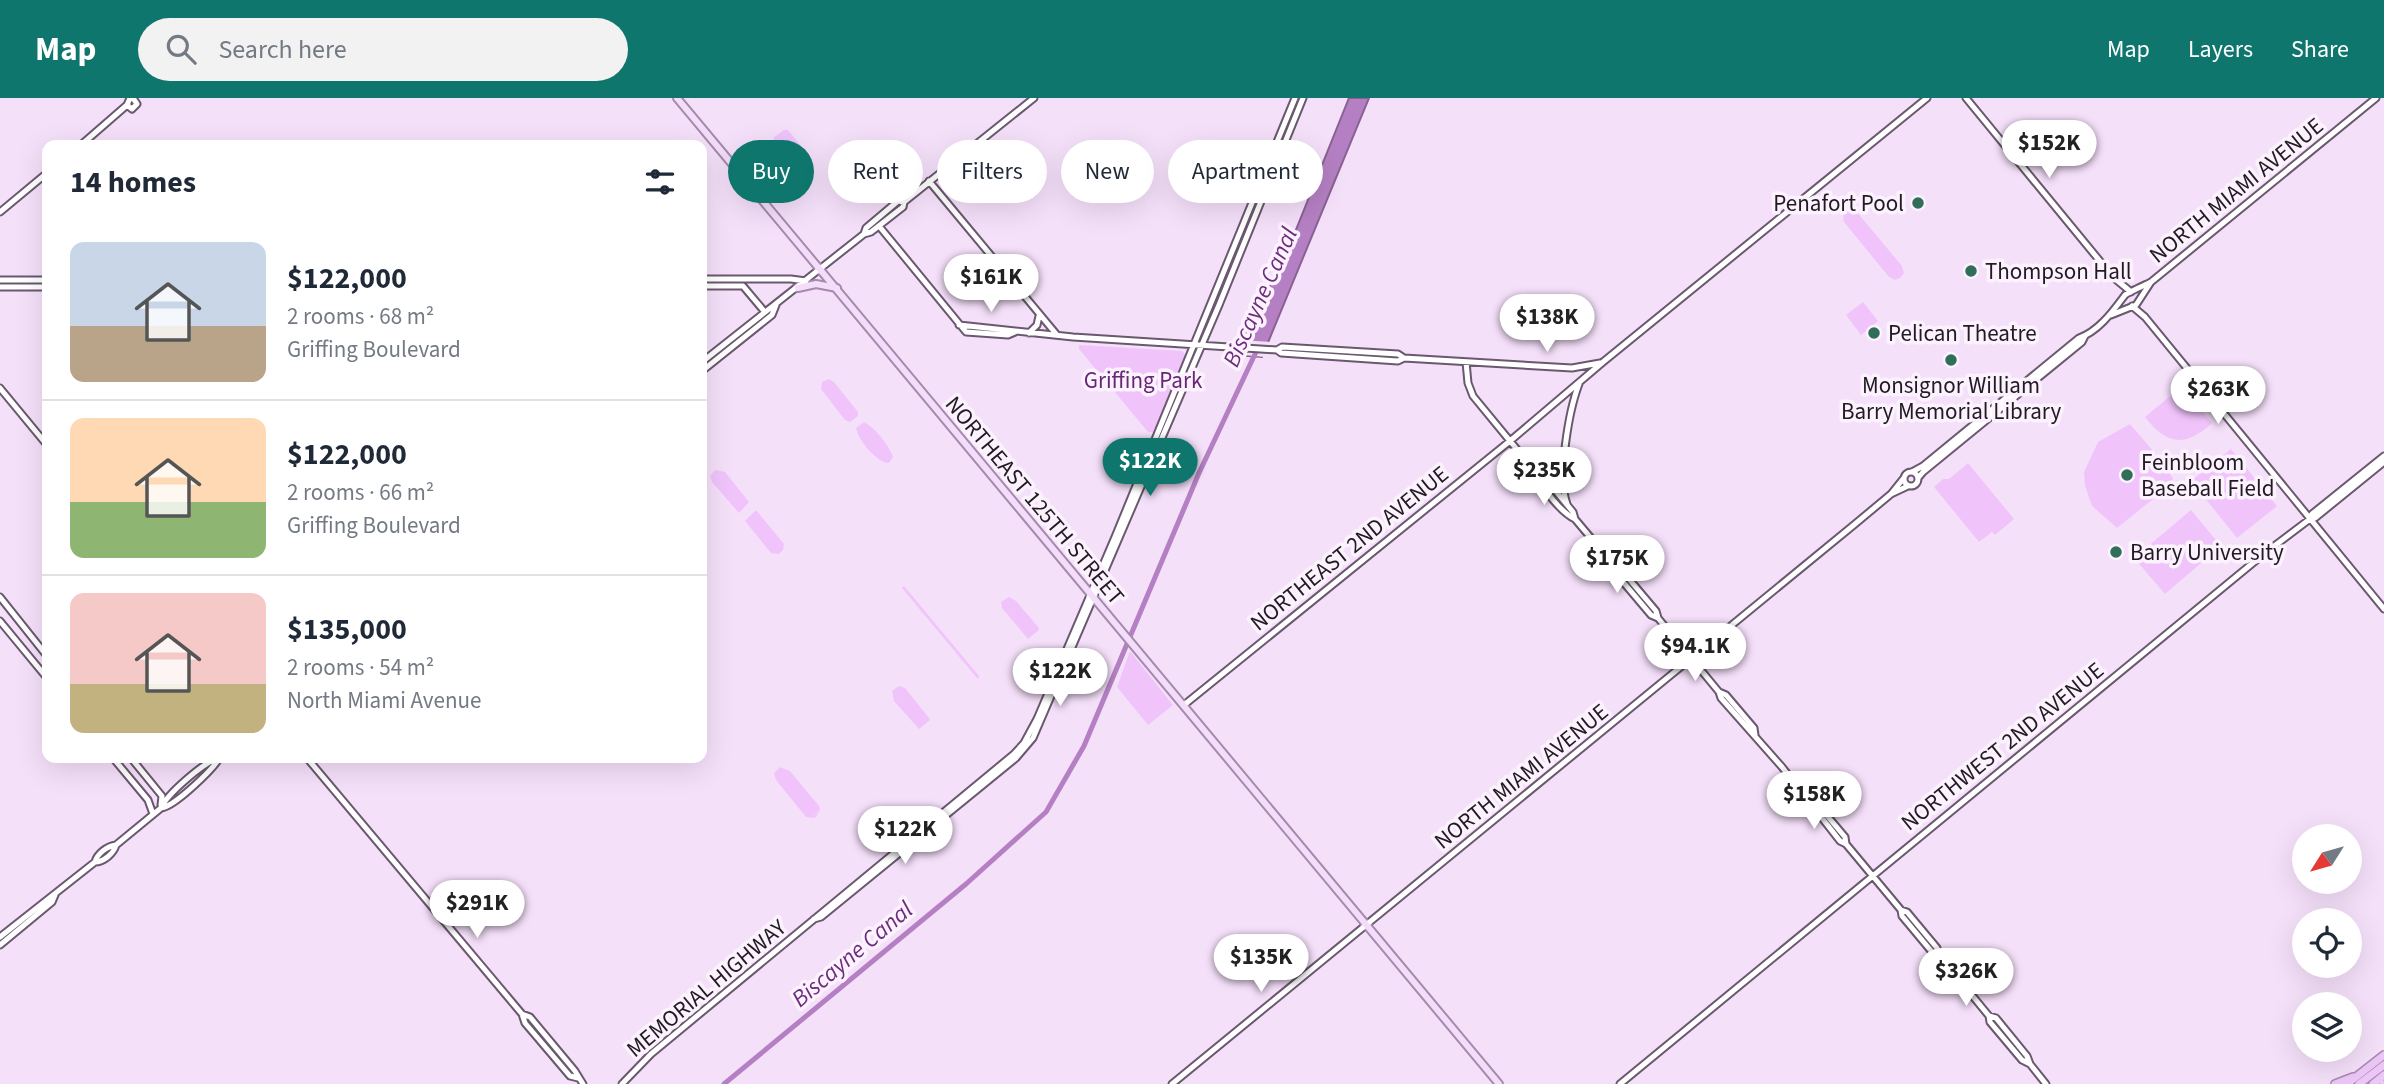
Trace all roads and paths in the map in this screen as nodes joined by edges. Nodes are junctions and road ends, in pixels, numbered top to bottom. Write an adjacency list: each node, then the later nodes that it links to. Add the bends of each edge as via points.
1 (677, 98): 19 (main road, NORTHEAST 125TH STREET)
2 (1031, 98): 12 (street)
3 (1296, 98): 42 (street)
4 (1303, 98): 42 (street)
5 (1927, 98): 47 (street, NORTHEAST 2ND AVENUE)
6 (1966, 98): 30 (street)
7 (2376, 98): 24 (street, NORTH MIAMI AVENUE)
8 (135, 99): 9 (street); 9 (street, via 136,107)
9 (129, 107): 10 (street)
10 (87, 140)
11 (42, 177): 16 (street)
12 (929, 181): 13 (street); 35 (street)
13 (923, 186)
14 (896, 203): 18 (street)
15 (904, 203): 17 (street)
16 (0, 212)
17 (879, 226): 18 (street); 38 (street)
18 (864, 234): 19 (street)
19 (821, 270): 23 (street); 29 (main road, NORTHEAST 125TH STREET)
20 (707, 279): 23 (street)
21 (0, 280): 22 (street)
22 (42, 280)
23 (806, 281): 28 (street)
24 (2151, 282): 30 (street, NORTH MIAMI AVENUE); 31 (street, NORTH MIAMI AVENUE)
25 (707, 286): 34 (street, via 743,286)
26 (0, 287): 27 (street)
27 (42, 287)
28 (798, 288): 29 (main road, via 816,284); 32 (street)
29 (836, 288): 67 (main road, NORTHEAST 125TH STREET)
30 (2128, 295): 31 (street); 33 (street); 36 (street, NORTH MIAMI AVENUE)
31 (2139, 299): 33 (street, NORTH MIAMI AVENUE); 37 (street)
32 (776, 305): 34 (street); 48 (street, via 772,315)
33 (2131, 306): 36 (street, NORTH MIAMI AVENUE); 37 (street)
34 (764, 311): 43 (street)
35 (1039, 315): 40 (street, via 1037,326); 41 (street)
36 (2110, 315): 53 (street, NORTH MIAMI AVENUE)
37 (2145, 317): 66 (street)
38 (959, 325): 39 (street); 39 (street, via 966,332)
39 (1015, 332): 40 (street)
40 (1029, 332): 41 (street)
41 (1057, 335): 42 (street)
42 (1197, 345): 46 (street, via 1398,354); 67 (street, MEMORIAL HIGHWAY)
43 (710, 355): 44 (street); 45 (street)
44 (707, 358)
45 (707, 361)
46 (1466, 362): 49 (street); 55 (street, via 1471,393)
47 (1604, 362): 49 (street); 50 (street, NORTHEAST 2ND AVENUE)
48 (707, 367)
49 (1575, 368): 52 (street)
50 (1580, 383): 52 (street, NORTHEAST 2ND AVENUE); 64 (street, via 1571,413 1563,480)
51 (0, 388): 54 (street)
52 (1573, 389): 55 (street, NORTHEAST 2ND AVENUE)
53 (1977, 425): 58 (street, NORTH MIAMI AVENUE); 60 (street, NORTH MIAMI AVENUE)
54 (42, 439)
55 (1510, 441): 59 (street); 76 (street, NORTHEAST 2ND AVENUE)
56 (2384, 456): 66 (street, NORTHWEST 2ND AVENUE)
57 (2384, 462): 66 (street, NORTHWEST 2ND AVENUE)
58 (1912, 471): 60 (street); 61 (street)
59 (1538, 475): 64 (street); 65 (street)
60 (1918, 478): 62 (street)
61 (1903, 479): 62 (street); 63 (street, NORTH MIAMI AVENUE)
62 (1908, 486): 63 (street, NORTH MIAMI AVENUE)
63 (1891, 494): 74 (street, NORTH MIAMI AVENUE)
64 (1567, 504): 65 (street)
65 (1575, 519): 74 (street, via 1602,557)
66 (2310, 519): 69 (street); 83 (street, NORTHWEST 2ND AVENUE)
67 (1092, 596): 76 (main road, NORTHEAST 125TH STREET); 93 (street, MEMORIAL HIGHWAY, via 1033,738 1020,754 651,1054)
68 (0, 597): 71 (street)
69 (2384, 609)
70 (0, 621): 72 (street)
71 (34, 639): 72 (street); 73 (street)
72 (23, 648): 75 (street)
73 (42, 649)
74 (1692, 659): 83 (street); 85 (street, NORTH MIAMI AVENUE)
75 (42, 672)
76 (1184, 705): 85 (main road, NORTHEAST 125TH STREET)
77 (117, 763): 82 (street, via 148,800)
78 (135, 763): 81 (street, via 162,796)
79 (215, 763): 81 (street, via 175,801)
80 (311, 763): 92 (street, via 523,1014 525,1023 570,1076)
81 (161, 808): 82 (street)
82 (153, 814): 84 (street, via 114,851)
83 (1872, 875): 96 (street, NORTHWEST 2ND AVENUE); 97 (street, via 1932,952 2028,1056)
84 (55, 895): 86 (street); 87 (street)
85 (1366, 924): 94 (street, NORTH MIAMI AVENUE); 95 (main road, NORTHEAST 125TH STREET)
86 (0, 937)
87 (0, 945)
88 (2384, 1055): 91 (highway)
89 (2384, 1065): 91 (highway)
90 (2384, 1075): 100 (highway)
91 (2358, 1080): 98 (highway); 99 (highway)
92 (583, 1084)
93 (622, 1084)
94 (1172, 1084)
95 (1499, 1084)
96 (1620, 1084)
97 (2046, 1084)
98 (2335, 1084)
99 (2347, 1084)
100 (2373, 1084)

